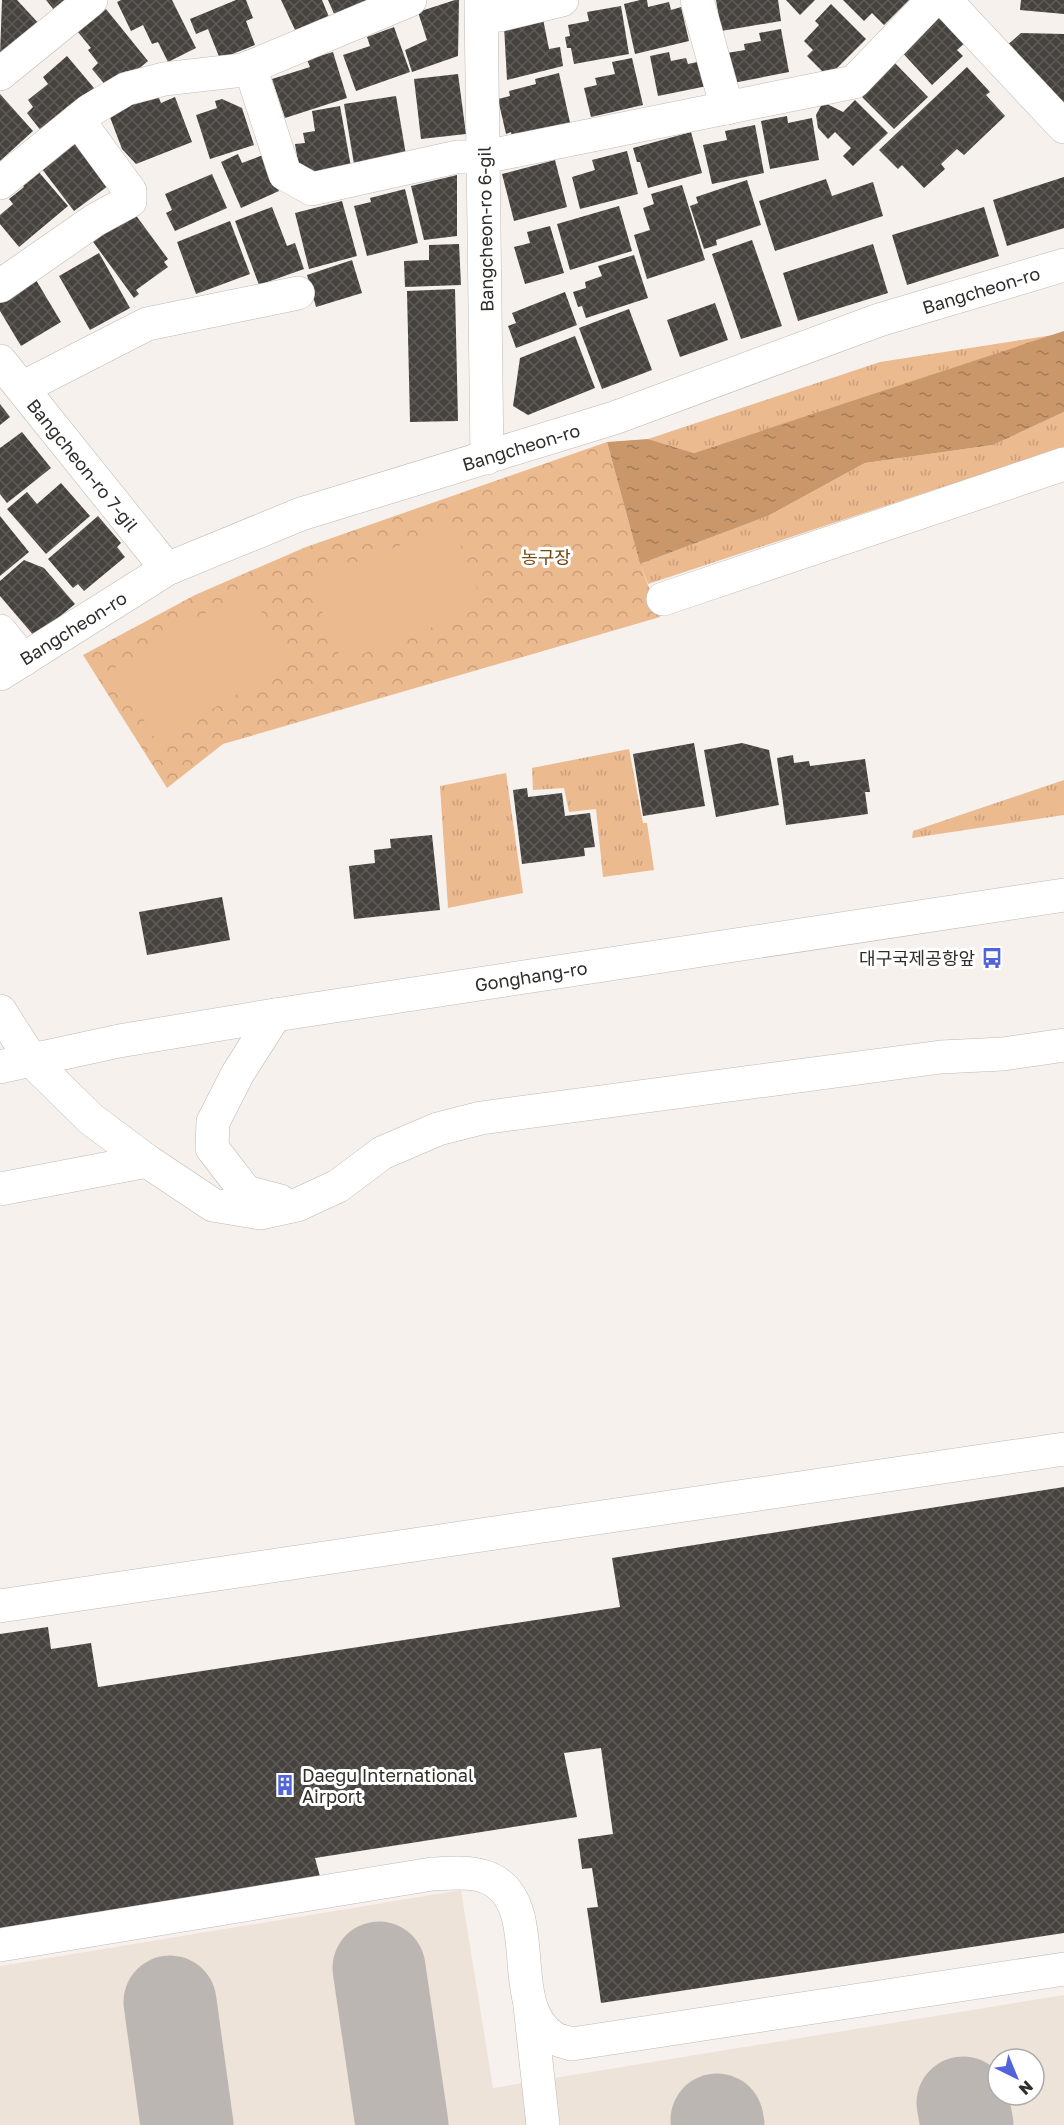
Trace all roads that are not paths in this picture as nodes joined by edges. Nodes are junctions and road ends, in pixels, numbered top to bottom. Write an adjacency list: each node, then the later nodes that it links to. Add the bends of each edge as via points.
1 (91, 0): 9 (street)
2 (410, 0): 8 (street)
3 (562, 0): 7 (street, via 500,15)
4 (697, 0): 10 (street)
5 (933, 0): 10 (street, via 854,82)
6 (945, 0): 12 (street)
7 (482, 8): 13 (street, Bangcheon-ro 6-gil)
8 (250, 67): 11 (street, via 164,79 126,89); 13 (street, via 285,174 312,189 456,157)
9 (0, 74)
10 (727, 108): 13 (street)
11 (78, 120): 14 (street); 16 (street, via 130,191 130,201 95,220)
12 (1064, 127)
13 (484, 157): 20 (street, Bangcheon-ro 6-gil)
14 (0, 183)
15 (1064, 265): 20 (street, Bangcheon-ro, via 879,320 614,418)
16 (0, 286)
17 (298, 293): 19 (street, via 147,324)
18 (0, 361): 19 (street, Bangcheon-ro 7-gil)
19 (22, 388): 22 (street, Bangcheon-ro 7-gil)
20 (487, 458): 22 (street, Bangcheon-ro, via 301,514)
21 (1064, 464): 23 (street)
22 (167, 569): 25 (street, Bangcheon-ro)
23 (663, 599)
24 (0, 630): 25 (street)
25 (11, 667)
26 (1064, 895): 28 (street, Gonghang-ro)
27 (0, 1011): 30 (street)
28 (275, 1015): 30 (street, Gonghang-ro, via 118,1041); 34 (street, via 213,1122 212,1149 246,1192)
29 (1064, 1045): 34 (street, via 1003,1054 941,1057 481,1118 438,1129 382,1154 338,1186)
30 (32, 1061): 31 (street, Gonghang-ro); 32 (street, via 91,1119)
31 (0, 1067)
32 (147, 1161): 33 (street); 34 (street, via 213,1205 261,1213)
33 (0, 1189)
34 (297, 1205)
35 (1064, 1449): 36 (street)
36 (0, 1606)
37 (0, 1945): 39 (street, via 432,1874 471,1873 495,1882 517,1910)
38 (1064, 1969): 39 (street, via 572,2044 554,2038 539,2023)
39 (527, 1986): 40 (street)
40 (543, 2125)

